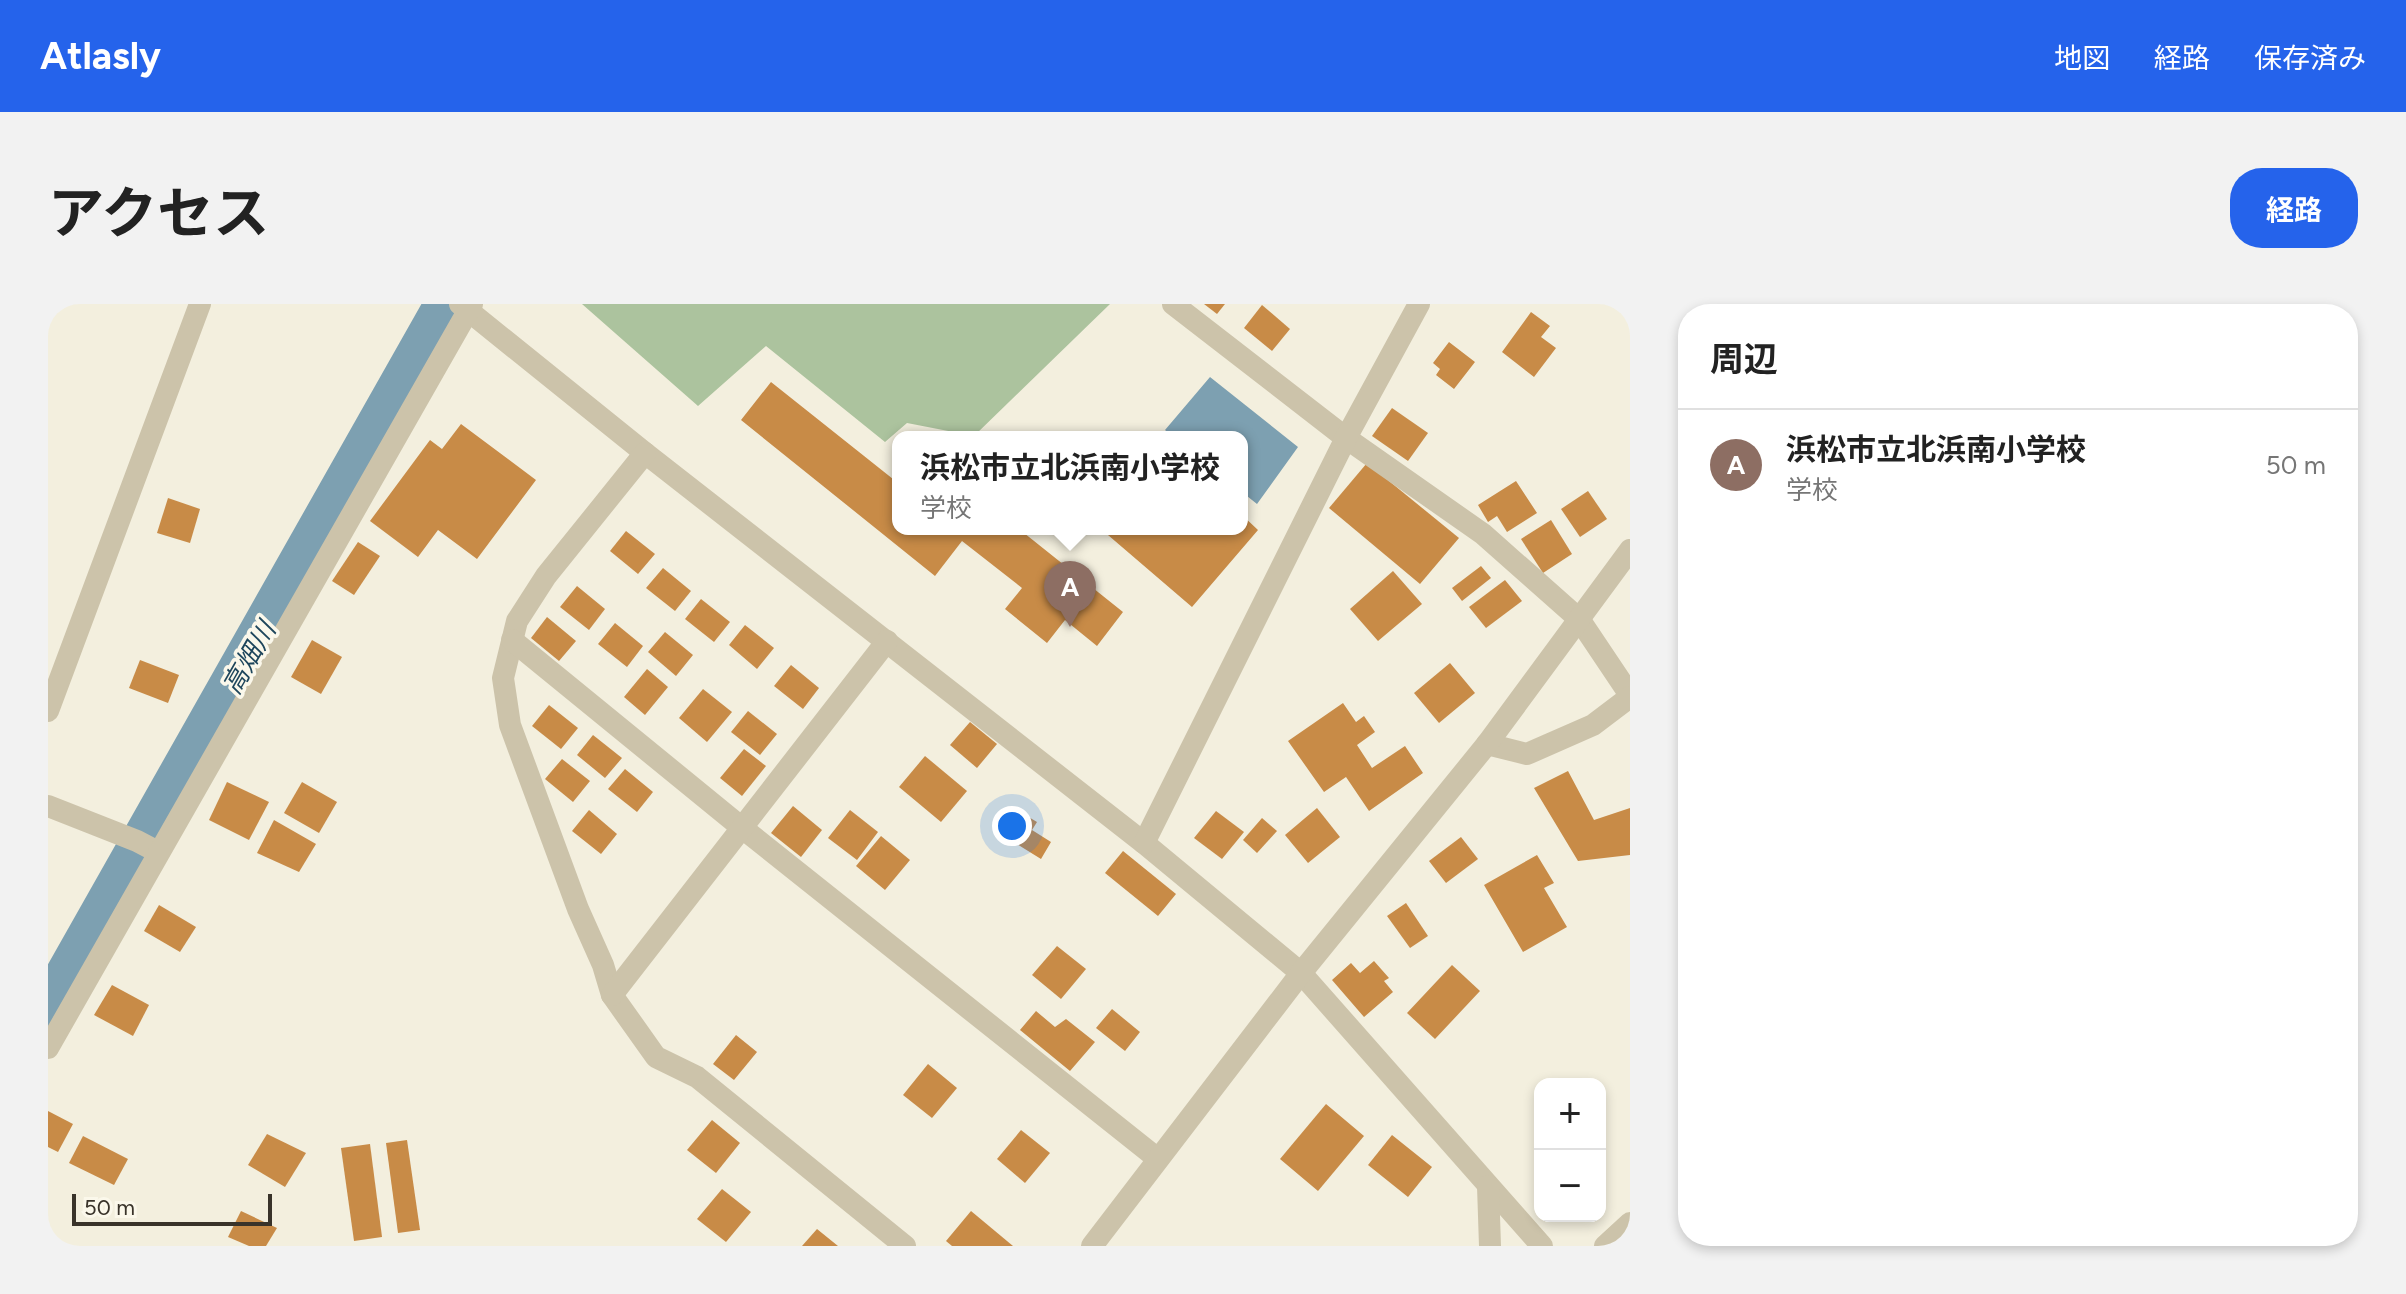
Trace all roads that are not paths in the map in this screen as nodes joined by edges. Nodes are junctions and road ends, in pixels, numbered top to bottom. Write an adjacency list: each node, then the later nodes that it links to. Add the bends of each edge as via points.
1 (200, 304): 12 (street)
2 (1173, 304): 5 (street)
3 (1419, 304): 5 (street)
4 (467, 306): 6 (street); 17 (street)
5 (1346, 438): 8 (street, via 1483,534); 16 (street)
6 (645, 453): 9 (street, via 546,576 517,621); 10 (street)
7 (1630, 550): 8 (street)
8 (1579, 619): 11 (street); 13 (street)
9 (512, 640): 15 (street); 19 (street, via 503,678 510,725)
10 (887, 641): 15 (street); 16 (street)
11 (1630, 696): 13 (street, via 1593,725 1527,754)
12 (48, 711)
13 (1487, 744): 18 (street)
14 (48, 806): 17 (street)
15 (741, 827): 19 (street); 21 (street)
16 (1144, 843): 18 (street)
17 (148, 846): 20 (street)
18 (1301, 973): 21 (street); 22 (street)
19 (612, 995): 24 (street, via 656,1057 697,1077)
20 (48, 1048)
21 (1158, 1159): 25 (street)
22 (1488, 1186): 26 (street); 27 (street)
23 (1630, 1223): 28 (street)
24 (905, 1246)
25 (1092, 1246)
26 (1490, 1246)
27 (1542, 1246)
28 (1605, 1246)

